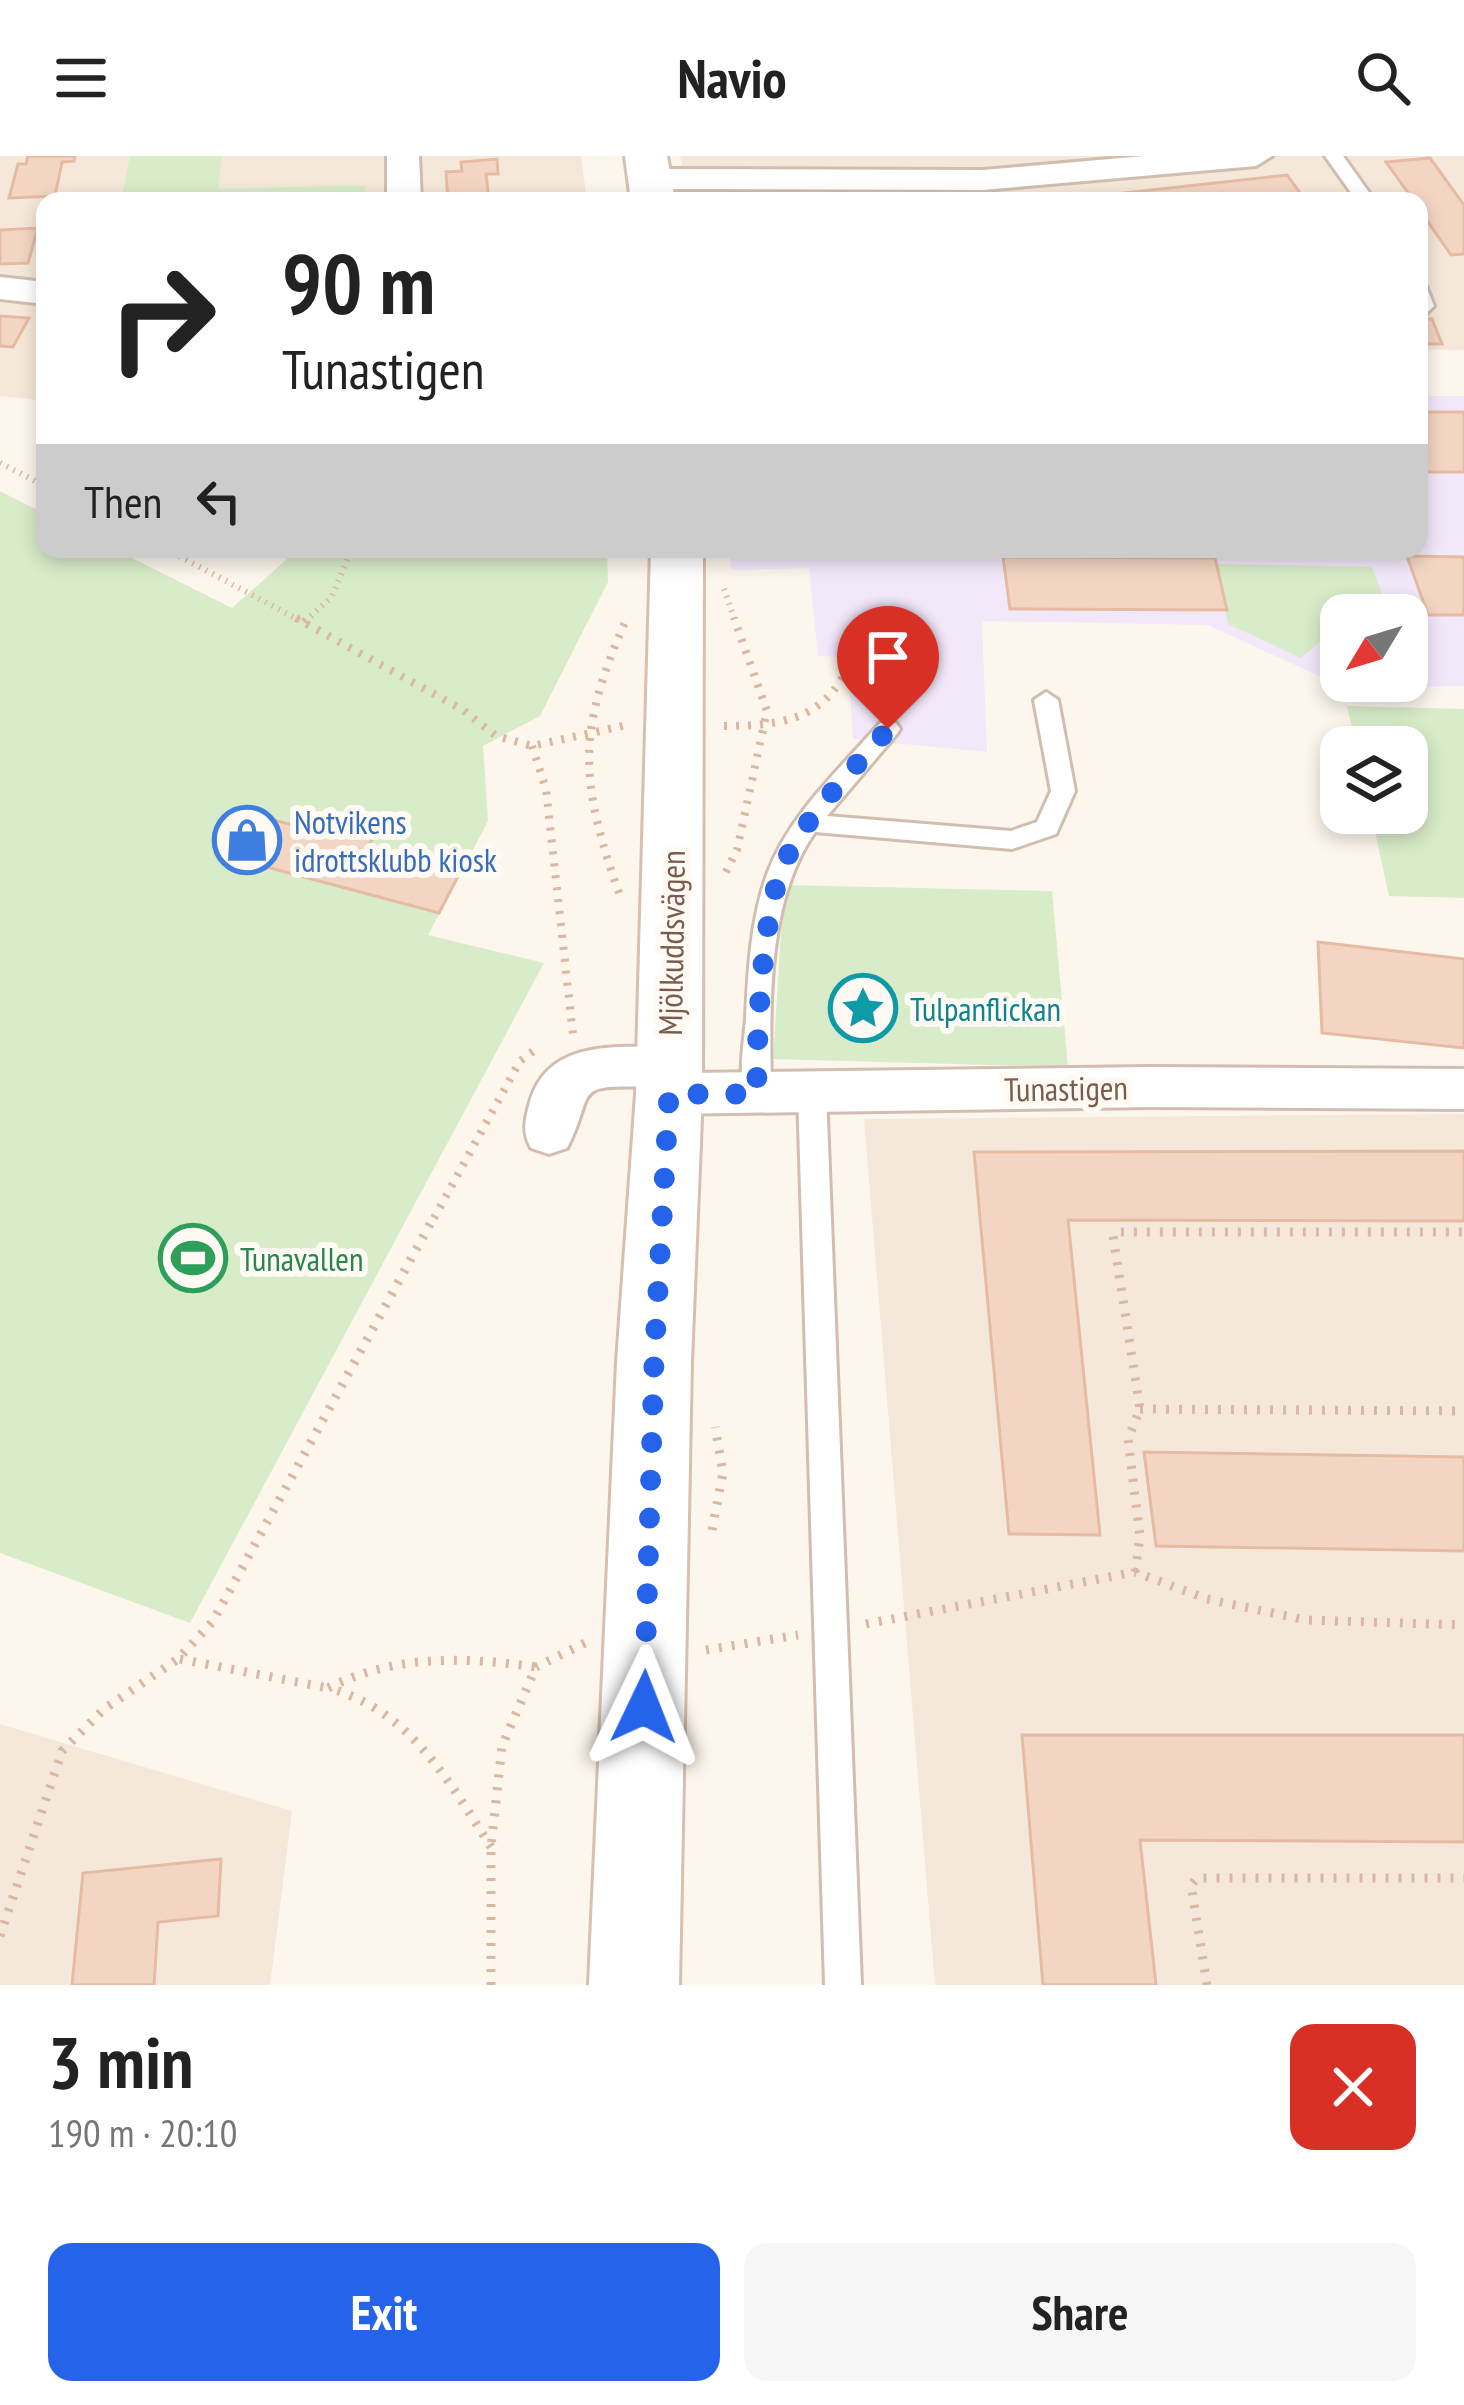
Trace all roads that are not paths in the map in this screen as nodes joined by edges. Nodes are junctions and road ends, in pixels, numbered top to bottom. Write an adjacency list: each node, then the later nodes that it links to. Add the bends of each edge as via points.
1 (403, 156): 6 (street)
2 (1256, 156): 5 (street, via 983,180)
3 (1334, 156): 7 (lane)
4 (650, 178): 5 (street)
5 (734, 189)
6 (404, 192)
7 (1360, 192)
8 (0, 288): 9 (street)
9 (36, 292)
10 (696, 561): 14 (street, Mjölkuddsvägen)
11 (1046, 700): 13 (lane, via 1063,791 1047,828 1012,840)
12 (888, 729): 13 (lane)
13 (811, 823): 17 (lane, via 782,870 773,911)
14 (669, 1081): 17 (street, Tunastigen); 18 (street, Tunastigen, via 610,1068 578,1075 560,1092); 19 (street, Mjölkuddsvägen)
15 (1464, 1089): 16 (street, Tunastigen)
16 (812, 1092): 17 (street, Tunastigen); 20 (lane)
17 (757, 1094)
18 (549, 1133)
19 (634, 1985)
20 (843, 1985)

